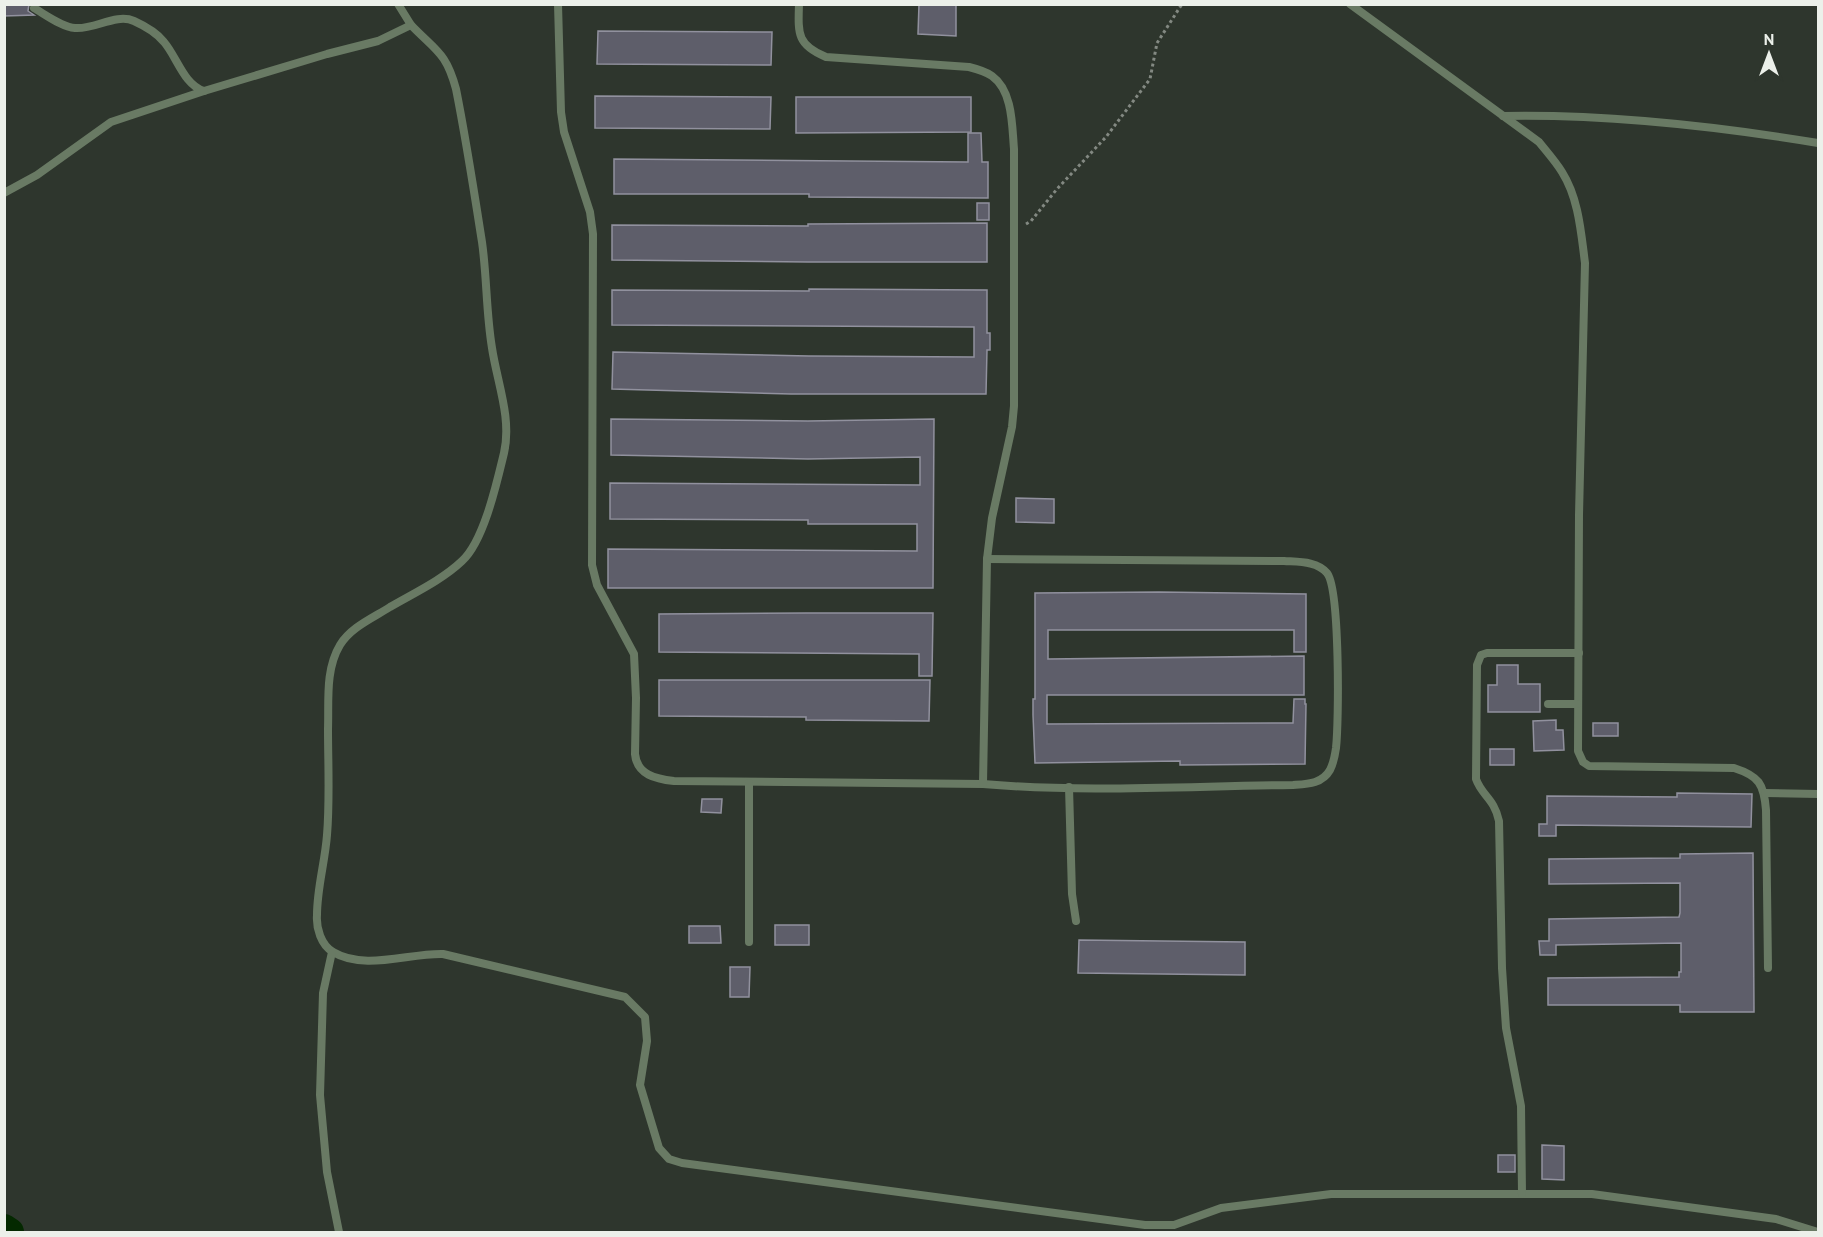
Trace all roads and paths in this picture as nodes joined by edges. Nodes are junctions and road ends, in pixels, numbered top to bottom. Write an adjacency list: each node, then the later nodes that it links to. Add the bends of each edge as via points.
1 (398, 4): 7 (lane)
2 (558, 4): 17 (lane, via 564,132 590,212 593,234 592,565 597,585 634,654 636,762 650,776 661,780)
3 (799, 4): 12 (lane, via 798,27 805,46 826,57 969,67 993,77 1002,87 1011,118)
4 (1182, 4): 12 (path, via 1157,43 1150,79 1106,137 1031,221)
5 (1350, 4): 9 (lane)
6 (34, 8): 8 (lane, via 72,28 132,20 164,42 194,87)
7 (411, 25): 8 (lane, via 378,42); 24 (lane, via 442,55 456,89 482,242 492,350 506,428 504,450 482,530 464,560 356,629 335,654 329,686 327,838 316,915 323,942)
8 (204, 92): 11 (lane, via 111,122 37,175)
9 (1503, 116): 10 (lane, via 1555,115 1692,126); 14 (lane, via 1539,142 1563,173 1580,222 1585,263)
10 (1818, 143)
11 (4, 193)
12 (1015, 230): 13 (lane, via 1014,406)
13 (987, 559): 18 (lane); 19 (lane, via 1300,562 1322,568 1332,581 1337,635 1336,749 1322,779 1293,785)
14 (1579, 652): 16 (lane); 26 (lane, via 1487,653 1481,655 1477,665 1476,779 1493,802 1499,821 1502,968 1506,1028 1521,1106)
15 (1548, 704): 16 (lane)
16 (1577, 704): 20 (lane, via 1578,751 1589,766 1734,768 1748,772)
17 (749, 783): 18 (lane); 23 (lane)
18 (983, 784): 19 (lane)
19 (1069, 787): 22 (lane)
20 (1765, 793): 21 (lane); 25 (lane)
21 (1818, 794)
22 (1076, 921)
23 (749, 942)
24 (332, 952): 26 (lane, via 356,960 443,954 625,997 645,1017 647,1041 640,1085 659,1148 669,1159 682,1163 1145,1226 1174,1225 1221,1208 1331,1194); 27 (lane, via 323,993 320,1095 327,1172)
25 (1768, 968)
26 (1522, 1194): 28 (lane, via 1592,1194 1776,1219)
27 (339, 1233)
28 (1818, 1233)

